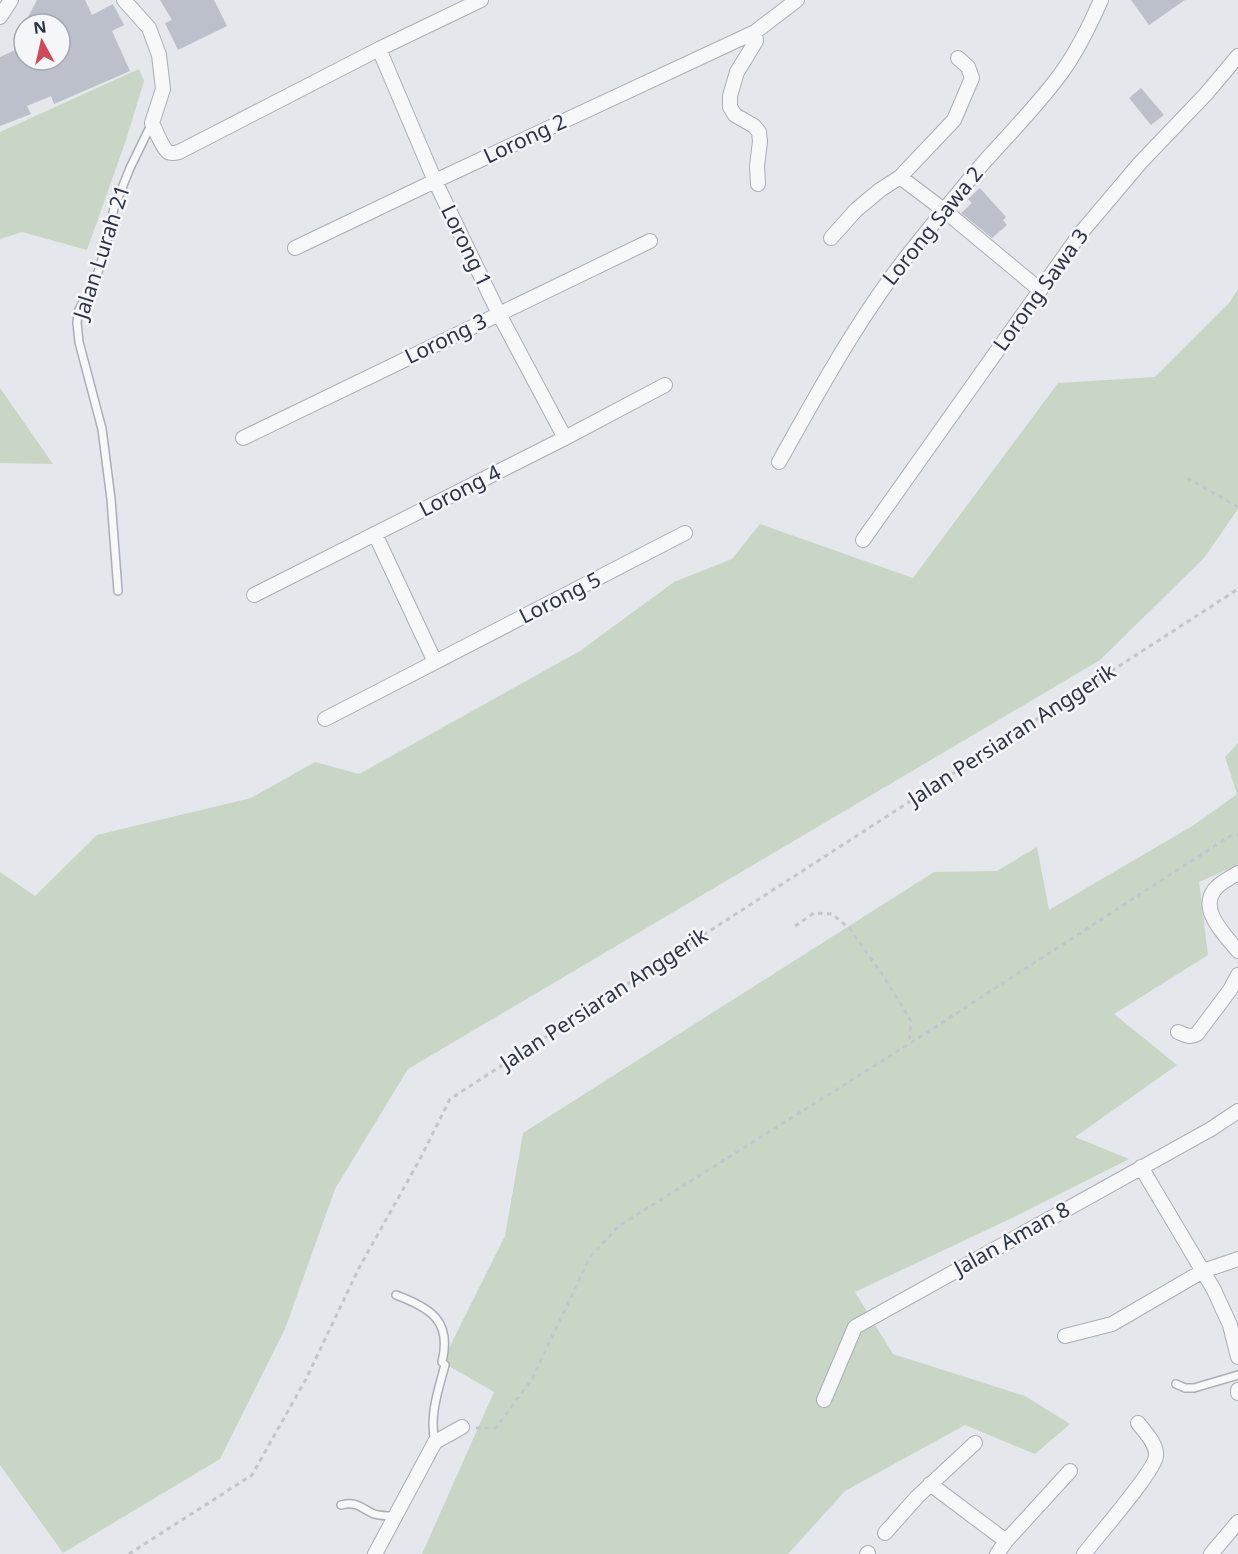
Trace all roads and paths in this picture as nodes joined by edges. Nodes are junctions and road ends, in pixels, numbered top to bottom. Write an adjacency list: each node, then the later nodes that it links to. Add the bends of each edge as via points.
1 (11, 0): 6 (street)
2 (124, 0): 11 (street, Jalan Lurah 21, via 149,28 159,55 163,89)
3 (481, 0): 8 (street)
4 (797, 0): 7 (street, Lorong 2)
5 (1101, 0): 15 (street, Lorong Sawa 2, via 1063,72)
6 (0, 17)
7 (755, 32): 13 (street, Lorong 2); 14 (street, via 756,41 737,72 730,107 759,132)
8 (379, 49): 11 (street, via 179,152 169,153); 13 (street, Lorong 1)
9 (1238, 56): 19 (street, Lorong Sawa 3, via 1087,225)
10 (958, 58): 12 (street, via 968,67 972,78 954,120)
11 (152, 123): 31 (lane, Jalan Lurah 21, via 114,208 92,291 78,312 77,323 102,429)
12 (900, 177): 15 (street); 16 (street, via 856,210)
13 (435, 181): 18 (street, Lorong 2); 20 (street, Lorong 1)
14 (758, 184)
15 (945, 211): 19 (street); 24 (street, Lorong Sawa 2, via 873,302)
16 (831, 238)
17 (650, 241): 20 (street, Lorong 3)
18 (295, 248)
19 (1040, 290): 29 (street, Lorong Sawa 3)
20 (499, 314): 22 (street, Lorong 3); 23 (street, Lorong 1)
21 (665, 385): 23 (street, Lorong 4)
22 (243, 438)
23 (565, 438): 28 (street, Lorong 4)
24 (779, 462)
25 (1187, 478): 26 (path)
26 (1238, 507)
27 (685, 533): 33 (street, Lorong 5)
28 (375, 534): 32 (street, Lorong 4); 33 (street)
29 (864, 540)
30 (1238, 589): 63 (path, Jalan Persiaran Anggerik, via 450,1099 359,1268 306,1379 252,1475)
31 (118, 591)
32 (254, 596)
33 (435, 662): 34 (street, Lorong 5)
34 (325, 719)
35 (1238, 835): 41 (path, via 1230,836)
36 (1238, 873): 38 (street, via 1218,886 1210,898 1217,926)
37 (795, 926): 41 (path, via 814,913 832,914 850,928 911,1021)
38 (1236, 942)
39 (1238, 975): 40 (street, via 1197,1034)
40 (1178, 1032)
41 (909, 1044): 53 (path, via 619,1226 590,1257 532,1379 496,1428)
42 (1238, 1111): 43 (street, Jalan Aman 8)
43 (1141, 1167): 45 (street); 51 (street, Jalan Aman 8, via 855,1328)
44 (1238, 1259): 45 (street)
45 (1203, 1271): 47 (street, via 1112,1324); 48 (street, via 1230,1325)
46 (396, 1295): 54 (lane, via 428,1309 441,1323 444,1333 445,1365 432,1419)
47 (1065, 1336)
48 (1238, 1357)
49 (1238, 1375): 50 (lane, via 1194,1388)
50 (1176, 1384)
51 (824, 1400)
52 (1138, 1423): 66 (street, via 1152,1443 1156,1458)
53 (462, 1428): 54 (street)
54 (435, 1442): 59 (street)
55 (975, 1443): 57 (street)
56 (1070, 1471): 62 (street)
57 (930, 1484): 61 (street); 62 (street)
58 (341, 1504): 59 (lane, via 357,1504 376,1515)
59 (396, 1516): 64 (street)
60 (1238, 1522): 67 (street)
61 (885, 1533)
62 (1006, 1541): 65 (street)
63 (129, 1554)
64 (375, 1554)
65 (997, 1554)
66 (1083, 1554)
67 (1211, 1554)

